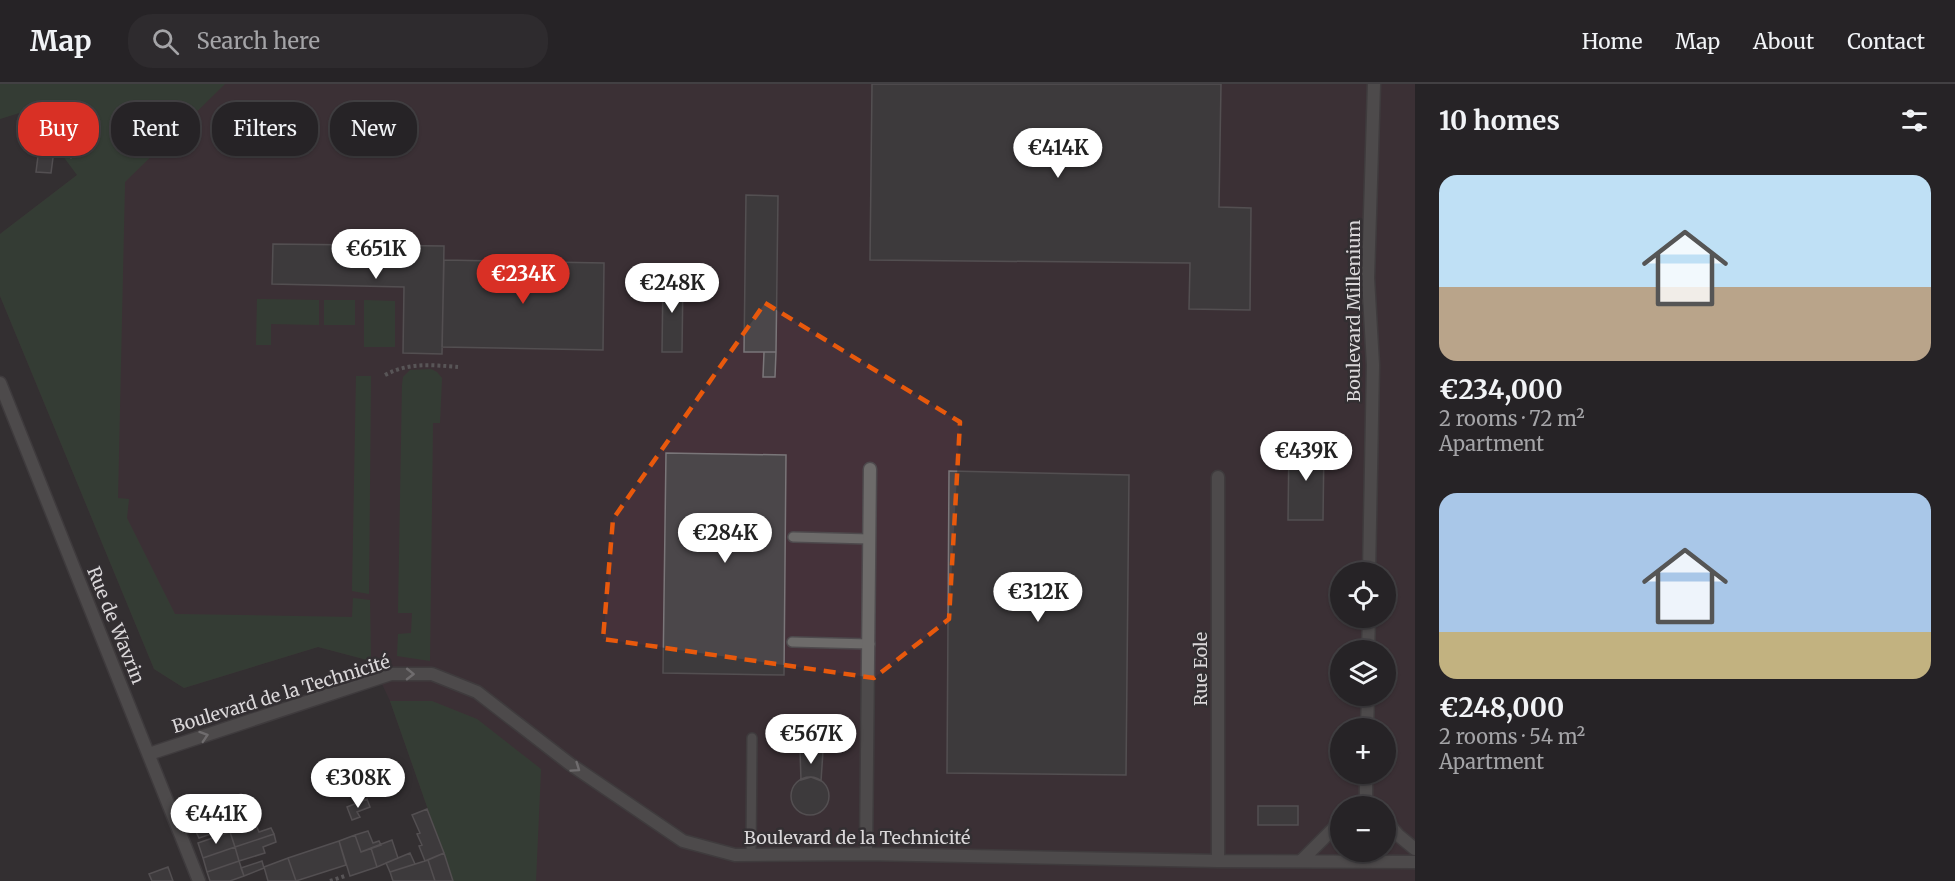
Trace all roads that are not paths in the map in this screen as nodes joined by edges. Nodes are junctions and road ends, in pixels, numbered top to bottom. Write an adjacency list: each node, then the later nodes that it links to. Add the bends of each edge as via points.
1 (1374, 84): 7 (street, Boulevard Millenium, via 1368,279 1373,365)
2 (0, 383): 11 (street, Rue de Wavrin)
3 (870, 469): 6 (street)
4 (1218, 477): 19 (street, Rue Eole)
5 (793, 537): 6 (lane)
6 (870, 539): 9 (street)
7 (1370, 562)
8 (792, 642): 9 (lane)
9 (870, 644): 15 (street)
10 (752, 738): 16 (lane)
11 (148, 754): 16 (street, Boulevard de la Technicité, one-way to 16, via 391,674 432,674 477,692 570,764 683,841 735,855); 22 (street, Rue de Wavrin)
12 (1330, 832): 20 (street)
13 (1396, 833): 14 (street)
14 (1415, 849)
15 (866, 854): 16 (street, Boulevard de la Technicité); 19 (street, Boulevard de la Technicité)
16 (751, 855)
17 (1330, 859): 20 (street, Boulevard de la Technicité)
18 (1396, 860): 21 (street, Boulevard de la Technicité)
19 (1218, 861): 20 (street, Boulevard de la Technicité)
20 (1301, 861)
21 (1415, 862)
22 (199, 881)

